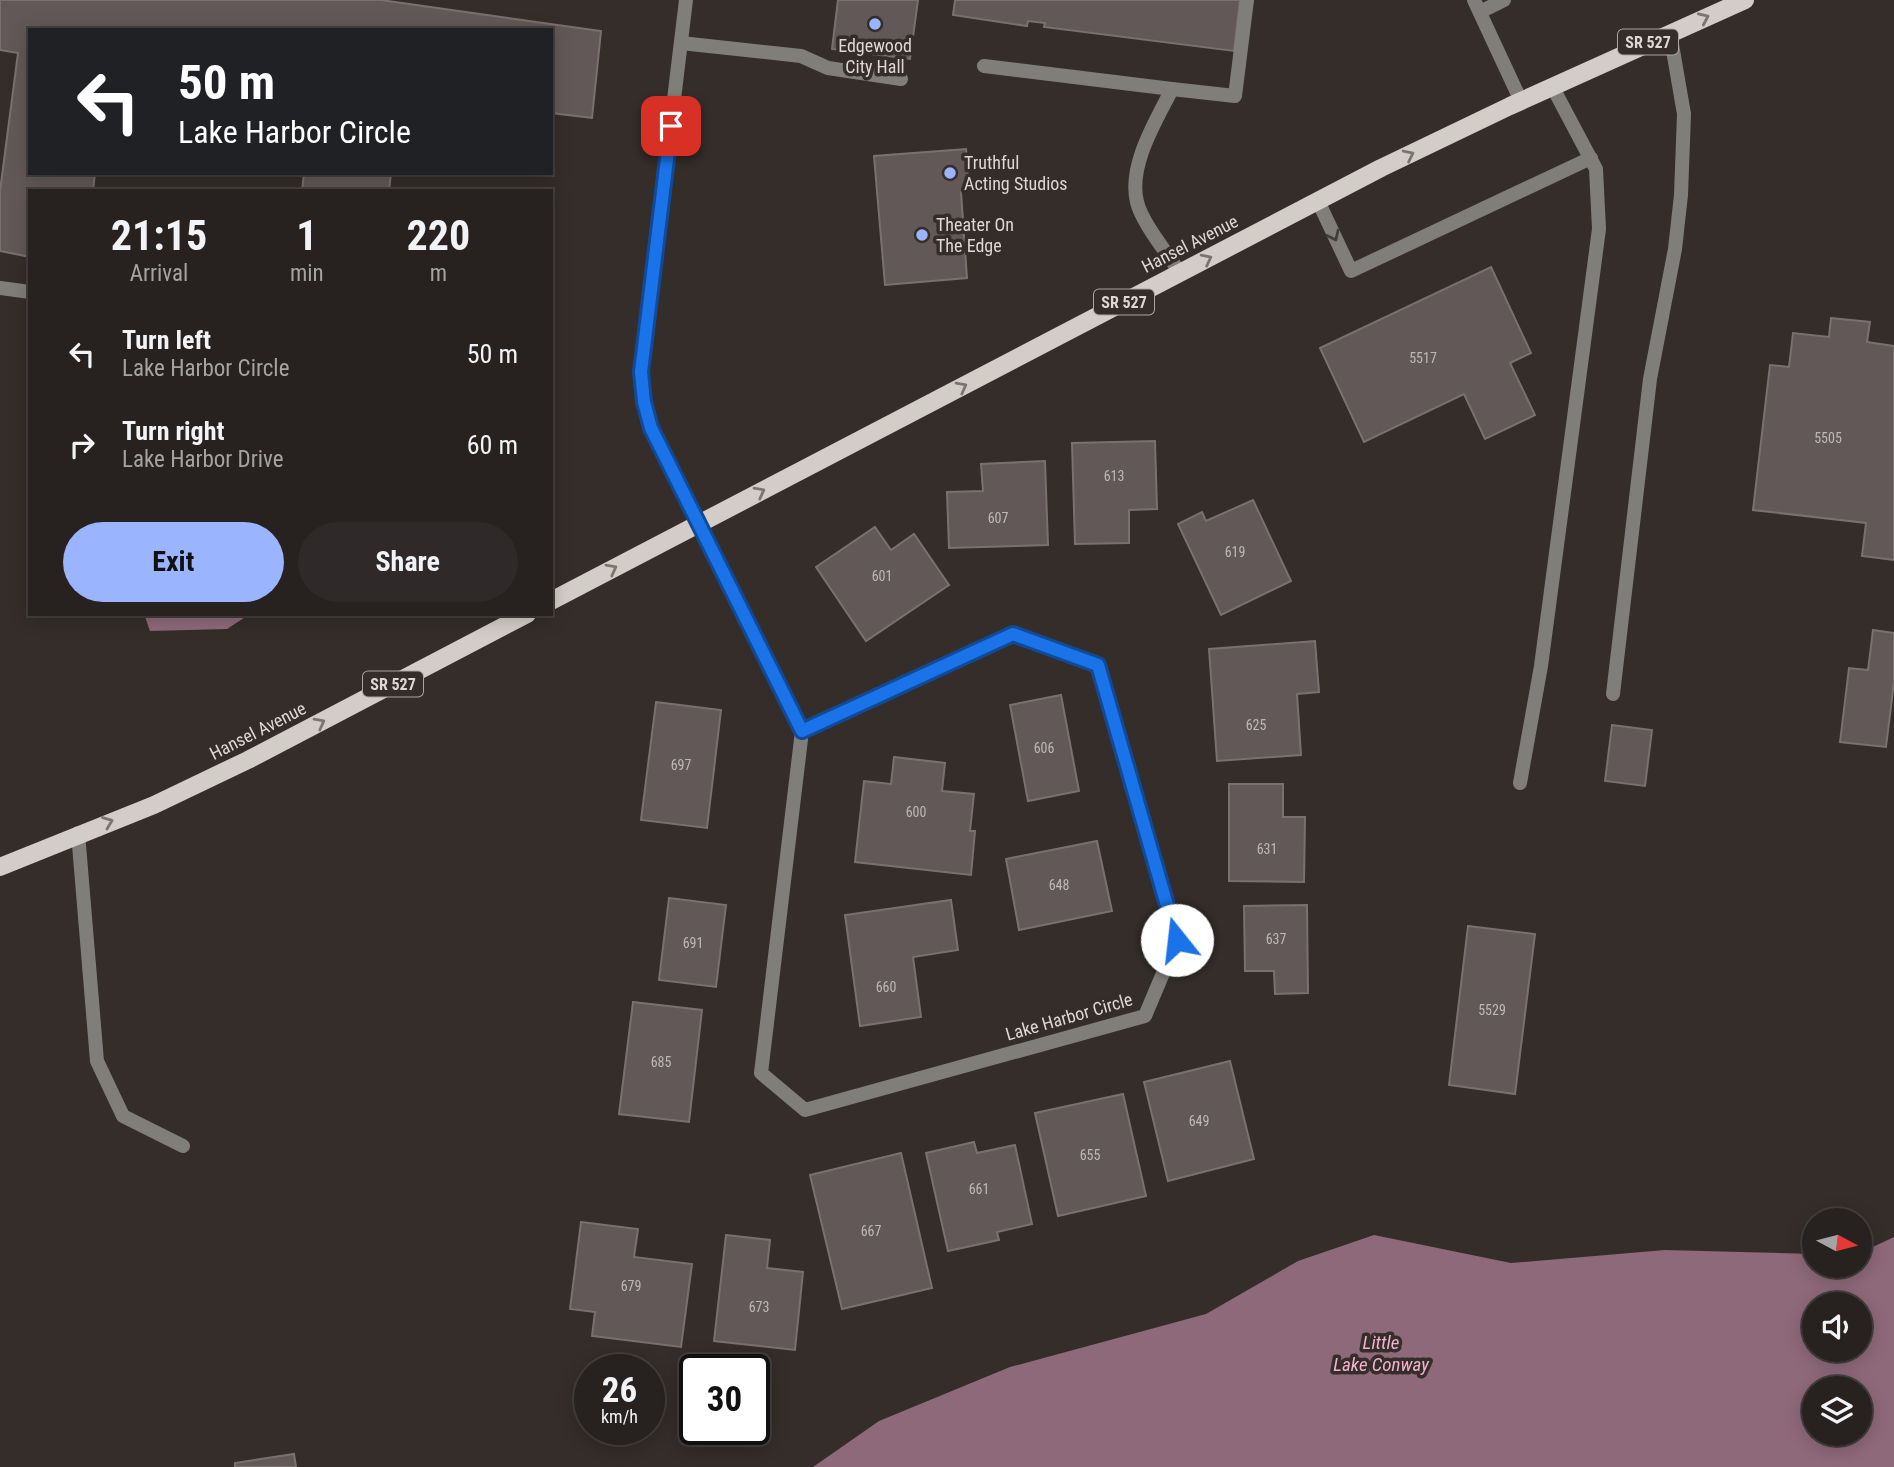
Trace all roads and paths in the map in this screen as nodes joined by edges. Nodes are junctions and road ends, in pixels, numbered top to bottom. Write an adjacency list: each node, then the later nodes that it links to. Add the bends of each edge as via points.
1 (686, 0): 7 (street)
2 (1247, 0): 11 (street, via 1235,96)
3 (1504, 0): 5 (street)
4 (1745, 0): 6 (main road, Hansel Avenue / SR 527, one-way to 4)
5 (1477, 6): 12 (street)
6 (1670, 33): 10 (main road, Hansel Avenue / SR 527); 21 (street, via 1684,114 1681,195 1650,379)
7 (681, 43): 9 (street, via 801,56 828,68); 18 (street, via 641,372 651,428)
8 (984, 66): 11 (street)
9 (901, 79)
10 (1552, 86): 12 (main road, Hansel Avenue / SR 527); 13 (street)
11 (1172, 89): 15 (street, via 1143,153 1137,203)
12 (1521, 101): 14 (main road, Hansel Avenue / SR 527, one-way to 12)
13 (1591, 158): 14 (street, one-way to 13, via 1351,271); 23 (street, via 1596,169 1599,229 1543,653)
14 (1318, 201): 15 (main road, Hansel Avenue / SR 527, one-way to 14)
15 (1180, 273): 18 (main road, Hansel Avenue / SR 527, one-way to 15)
16 (0, 288): 17 (street)
17 (28, 292)
18 (699, 523): 19 (main road, Hansel Avenue / SR 527, one-way to 18); 22 (street)
19 (553, 600)
20 (523, 616): 24 (main road, Hansel Avenue / SR 527, one-way to 20, via 154,805 248,760)
21 (1613, 694)
22 (802, 731): 22 (street, Lake Harbor Circle, via 761,1073 805,1110 1145,1016 1177,940 1098,665 1013,634)
23 (1520, 783)
24 (78, 833): 25 (main road, Hansel Avenue / SR 527, via 57,846); 26 (street, via 97,1061 123,1116)
25 (0, 867)
26 (183, 1146)

